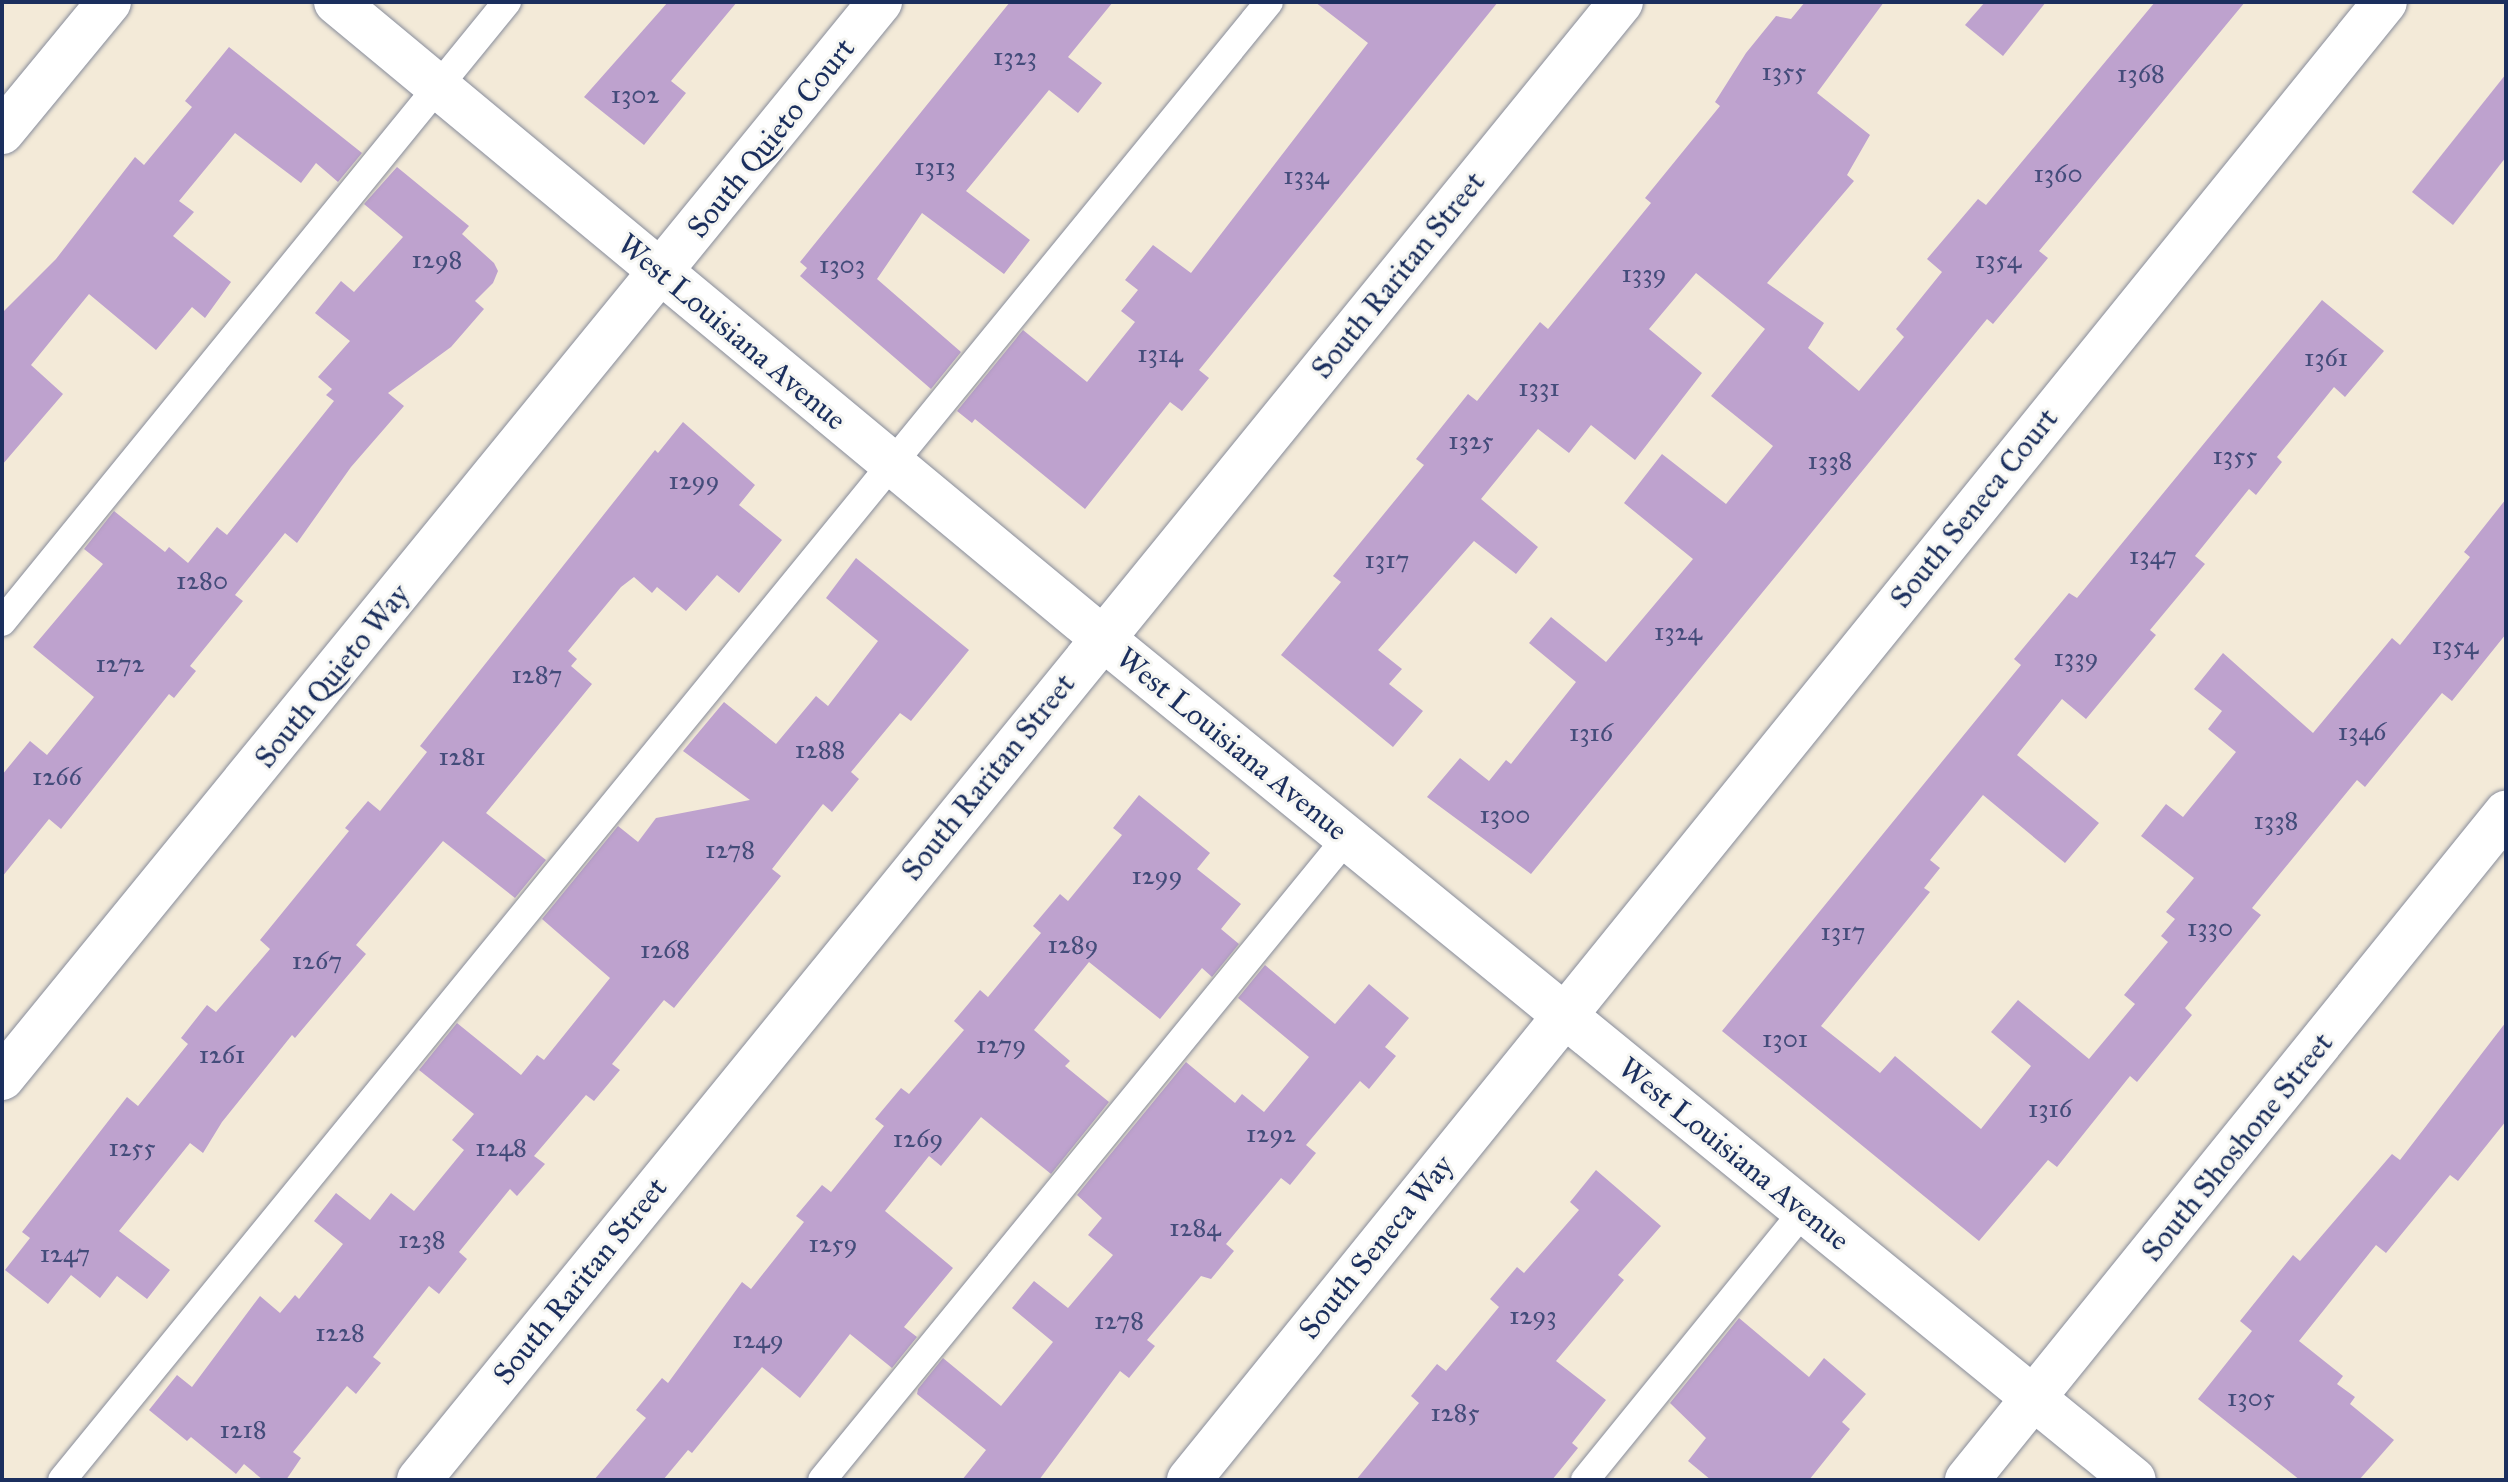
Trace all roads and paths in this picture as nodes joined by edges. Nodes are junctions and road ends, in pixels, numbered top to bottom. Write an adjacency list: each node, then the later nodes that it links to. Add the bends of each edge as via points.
1 (109, 2): 9 (street)
2 (336, 2): 8 (street, West Louisiana Avenue)
3 (507, 2): 8 (lane)
4 (880, 2): 10 (street, South Quieto Court)
5 (1269, 2): 11 (lane)
6 (1621, 2): 13 (street, South Raritan Street)
7 (2385, 2): 16 (street, South Seneca Court)
8 (437, 87): 10 (street, West Louisiana Avenue); 12 (lane)
9 (2, 132)
10 (662, 274): 11 (street, West Louisiana Avenue); 17 (street, South Quieto Way)
11 (890, 462): 13 (street, West Louisiana Avenue); 20 (lane)
12 (2, 622)
13 (1101, 637): 15 (street, West Louisiana Avenue); 21 (street, South Raritan Street)
14 (2506, 813): 19 (street, South Shoshone Street)
15 (1347, 838): 16 (street, West Louisiana Avenue); 22 (lane)
16 (1562, 1014): 18 (street, West Louisiana Avenue); 23 (street, South Seneca Way)
17 (2, 1078)
18 (1804, 1211): 19 (street, West Louisiana Avenue); 24 (lane)
19 (2036, 1396): 25 (street, South Shoshone Street); 26 (street, West Louisiana Avenue)
20 (62, 1480)
21 (419, 1480)
22 (822, 1480)
23 (1189, 1480)
24 (1585, 1480)
25 (1967, 1480)
26 (2134, 1480)

